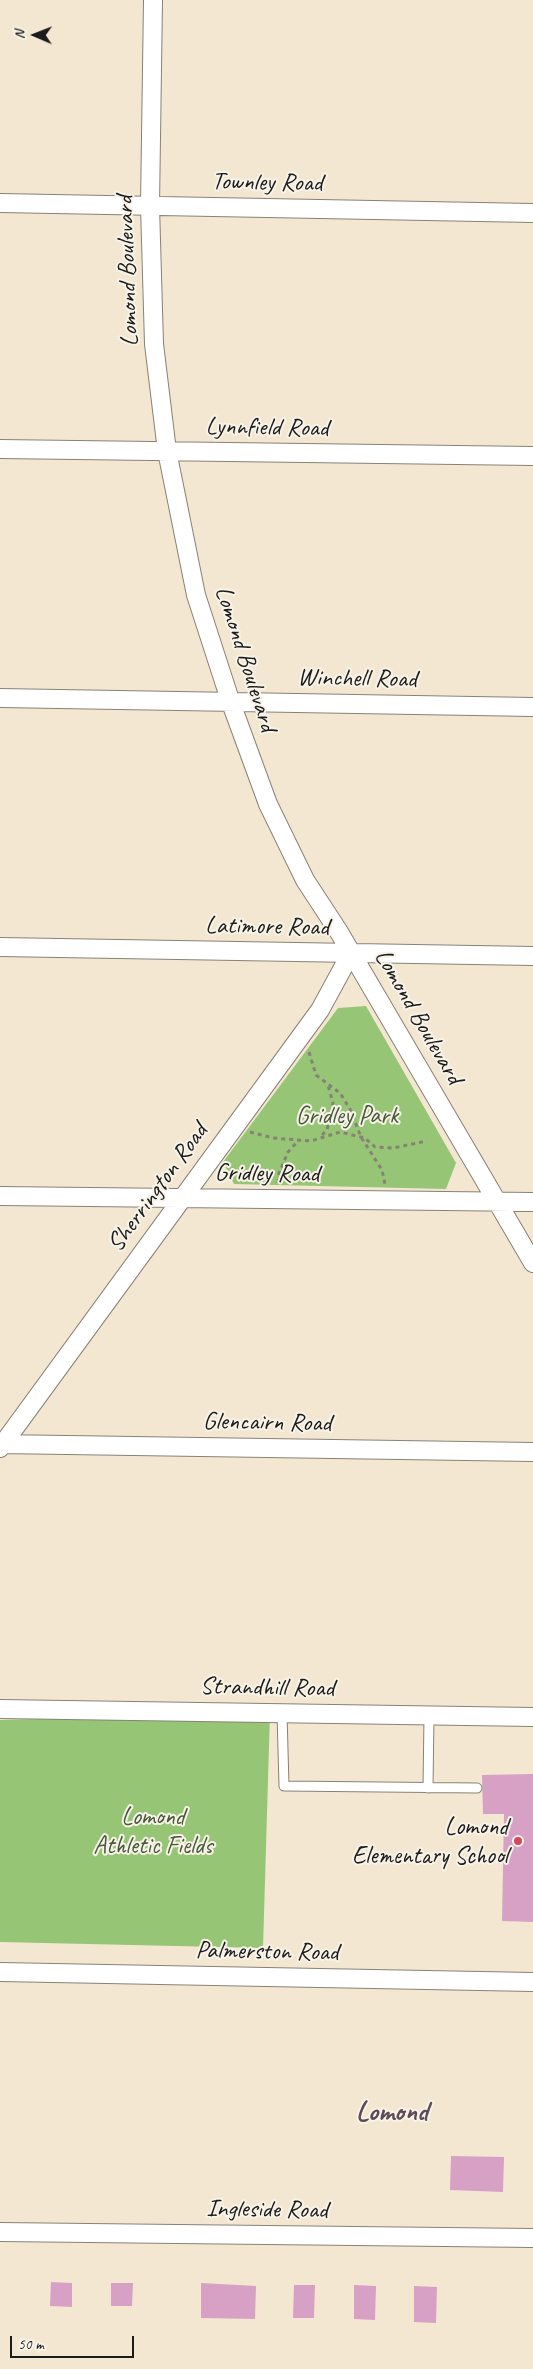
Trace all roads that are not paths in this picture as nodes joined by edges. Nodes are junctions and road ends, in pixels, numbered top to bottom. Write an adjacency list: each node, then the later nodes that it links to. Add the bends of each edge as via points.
1 (154, 0): 3 (street, Lomond Boulevard)
2 (0, 203): 3 (street, Townley Road)
3 (150, 206): 4 (street, Townley Road); 6 (street, Lomond Boulevard, via 154,344)
4 (533, 213)
5 (0, 449): 6 (street, Lynnfield Road)
6 (167, 451): 7 (street, Lynnfield Road); 9 (street, Lomond Boulevard, via 196,595)
7 (533, 456)
8 (0, 698): 9 (street, Winchell Road)
9 (231, 703): 10 (street, Winchell Road); 12 (street, Lomond Boulevard, via 268,804 305,880)
10 (533, 707)
11 (0, 947): 12 (street, Latimore Road)
12 (351, 954): 13 (street, Latimore Road); 15 (street, Sherrington Road, via 320,1010); 16 (street, Lomond Boulevard)
13 (533, 956)
14 (0, 1196): 15 (street, Gridley Road)
15 (182, 1198): 16 (street, Gridley Road); 19 (street, Sherrington Road)
16 (498, 1202): 17 (street, Gridley Road); 18 (street, Lomond Boulevard)
17 (533, 1202)
18 (533, 1263)
19 (1, 1445): 20 (street, Glencairn Road)
20 (533, 1452)
21 (0, 1709): 22 (street, Strandhill Road)
22 (282, 1713): 23 (street, Strandhill Road); 25 (lane, via 284,1786)
23 (429, 1716): 24 (street, Strandhill Road); 25 (lane)
24 (533, 1717)
25 (428, 1788): 26 (lane)
26 (477, 1788)
27 (0, 1972): 28 (street, Palmerston Road)
28 (533, 1982)
29 (0, 2232): 30 (street, Ingleside Road)
30 (533, 2238)

